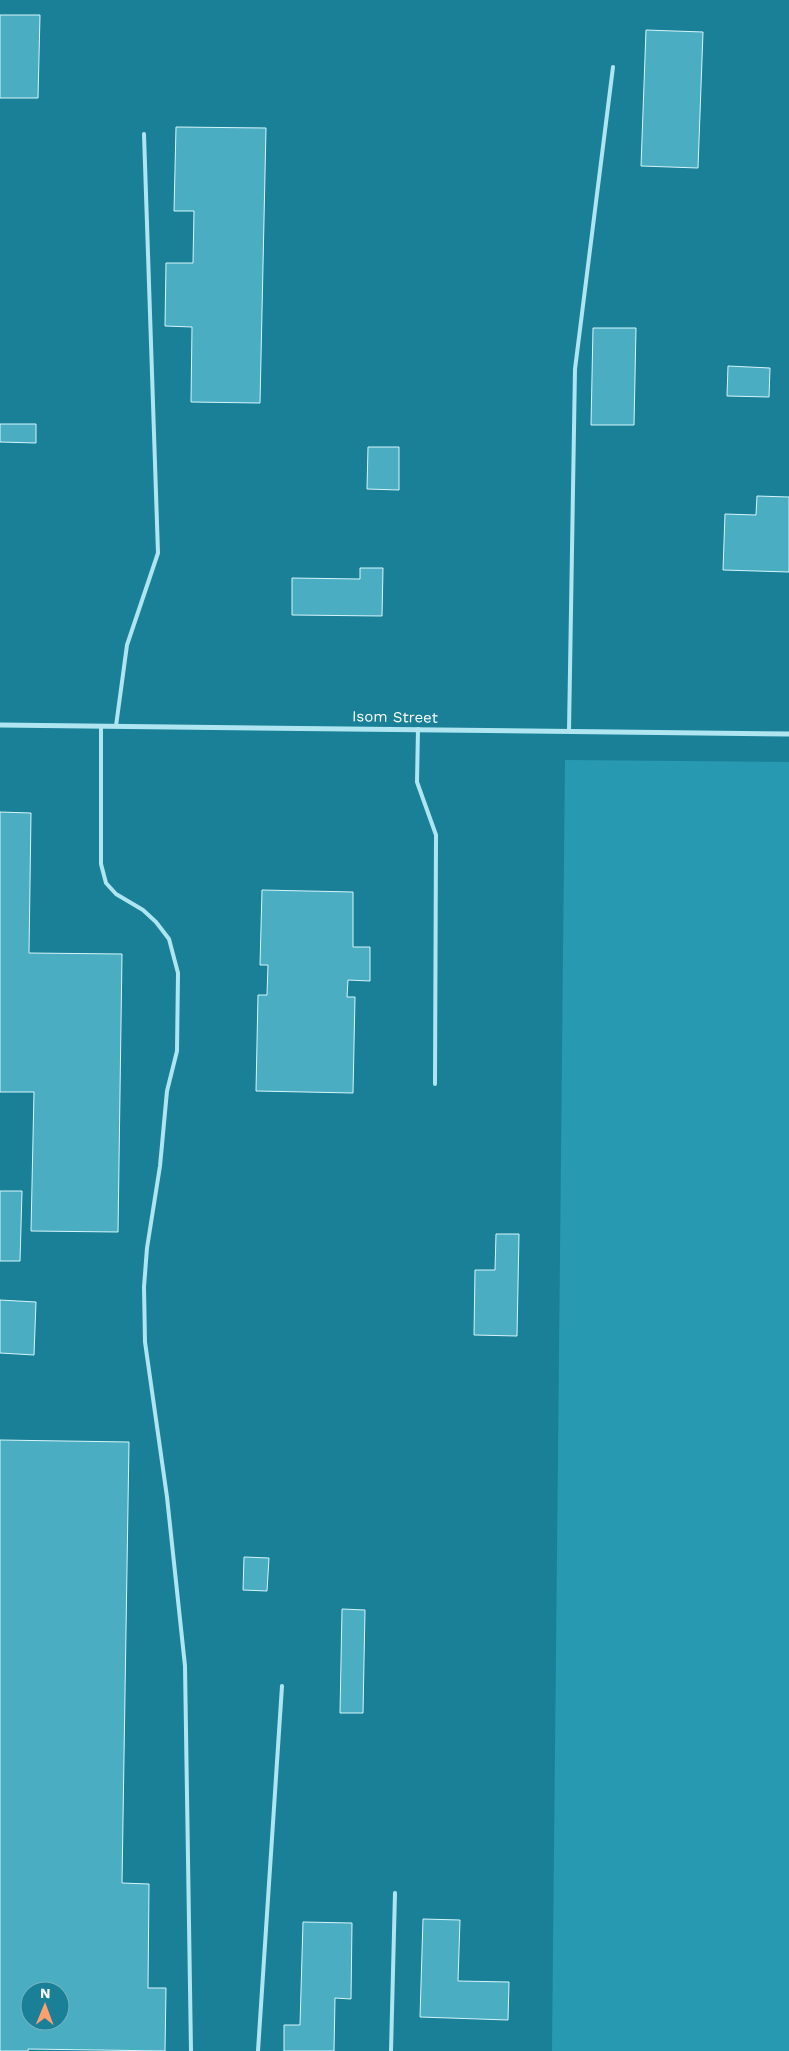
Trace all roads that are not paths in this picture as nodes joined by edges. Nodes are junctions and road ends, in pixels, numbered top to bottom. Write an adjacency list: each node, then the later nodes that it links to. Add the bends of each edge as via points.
1 (613, 67): 7 (lane, via 575,369)
2 (144, 134): 5 (lane, via 158,553 127,645)
3 (0, 725): 4 (street, Isom Street)
4 (101, 726): 5 (street, Isom Street); 12 (lane, via 101,864 106,883 116,894 156,922 168,939 178,973 177,1051 167,1092 144,1288 146,1342 185,1666)
5 (116, 726): 6 (street, Isom Street)
6 (418, 729): 7 (street, Isom Street); 9 (lane, via 417,782 436,835)
7 (569, 731): 8 (street, Isom Street)
8 (789, 734)
9 (435, 1084)
10 (282, 1686): 13 (lane)
11 (395, 1894): 14 (lane)
12 (191, 2051)
13 (258, 2051)
14 (391, 2051)

